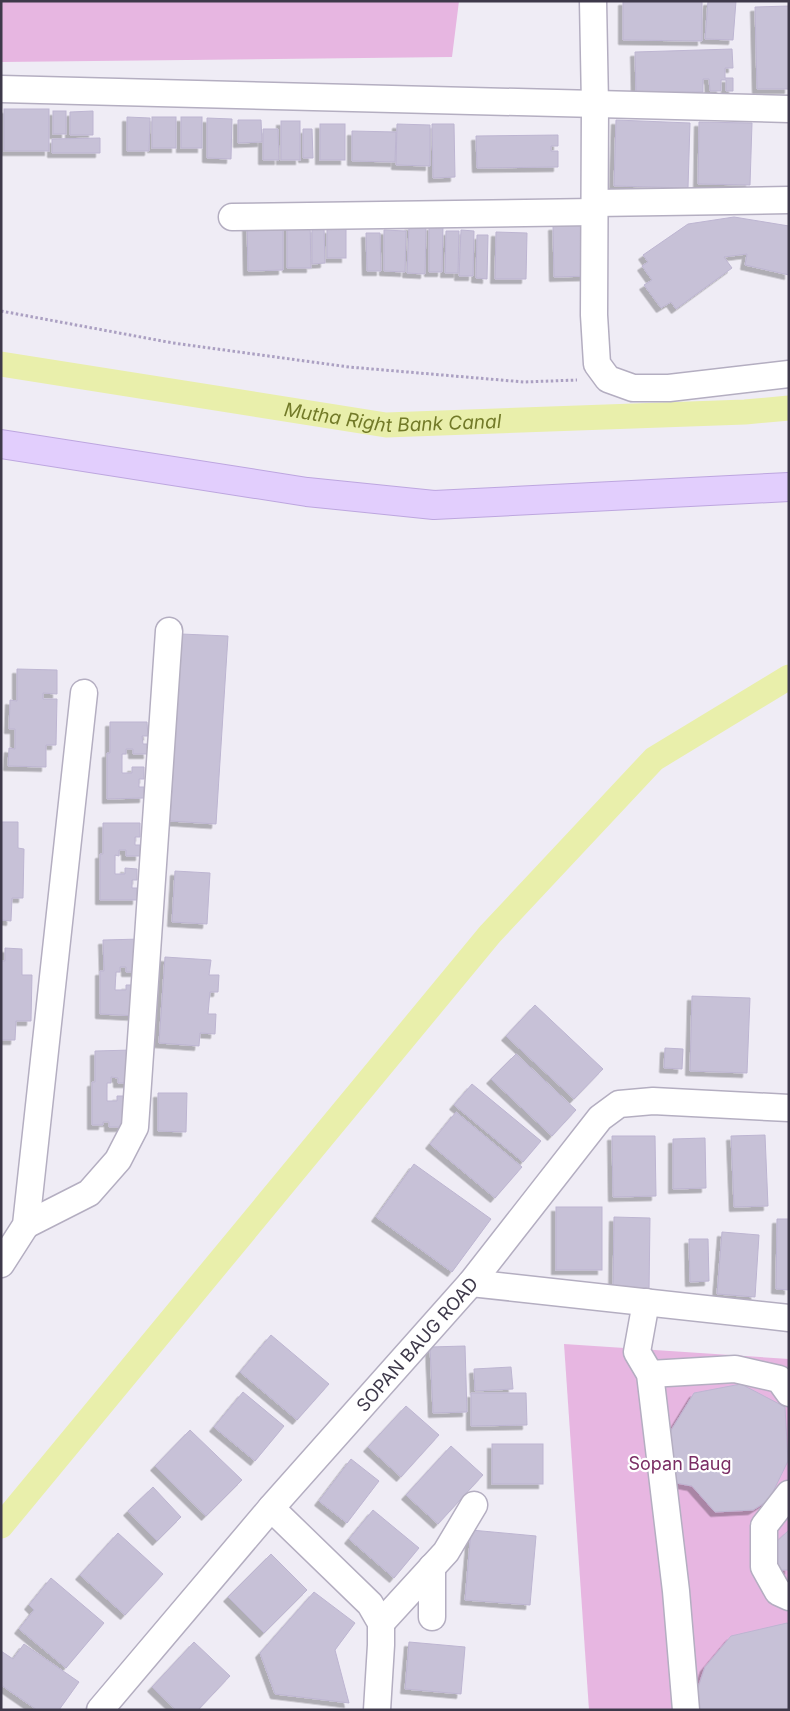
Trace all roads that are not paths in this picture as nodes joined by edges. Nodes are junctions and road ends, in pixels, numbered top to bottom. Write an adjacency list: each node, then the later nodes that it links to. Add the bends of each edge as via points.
1 (593, 1): 3 (street)
2 (1, 90): 3 (street)
3 (595, 105): 4 (street); 6 (street)
4 (789, 109)
5 (789, 200): 6 (street)
6 (594, 208): 7 (street); 8 (street, via 597,364 608,379 633,388 669,388)
7 (232, 217)
8 (789, 374)
9 (1, 444): 10 (street, via 307,492 434,505)
10 (789, 487)
11 (169, 631): 14 (street, via 135,1127 118,1160 89,1193)
12 (84, 692): 14 (street)
13 (789, 1108): 16 (street, SOPAN BAUG ROAD, via 653,1101 619,1104 600,1118)
14 (26, 1225): 15 (street)
15 (1, 1264)
16 (471, 1283): 17 (street); 23 (street, SOPAN BAUG ROAD)
17 (646, 1302): 18 (street); 19 (street, via 637,1352)
18 (789, 1318)
19 (650, 1374): 20 (street, via 735,1369 779,1379); 30 (street, via 676,1591)
20 (789, 1393)
21 (789, 1494): 25 (street, via 764,1526 764,1567 778,1592)
22 (474, 1505): 24 (street, via 446,1552)
23 (271, 1508): 27 (street, via 370,1604); 28 (street, SOPAN BAUG ROAD)
24 (432, 1567): 26 (street); 27 (street)
25 (789, 1597)
26 (432, 1617)
27 (381, 1623): 29 (street)
28 (100, 1710)
29 (377, 1710)
30 (686, 1710)

